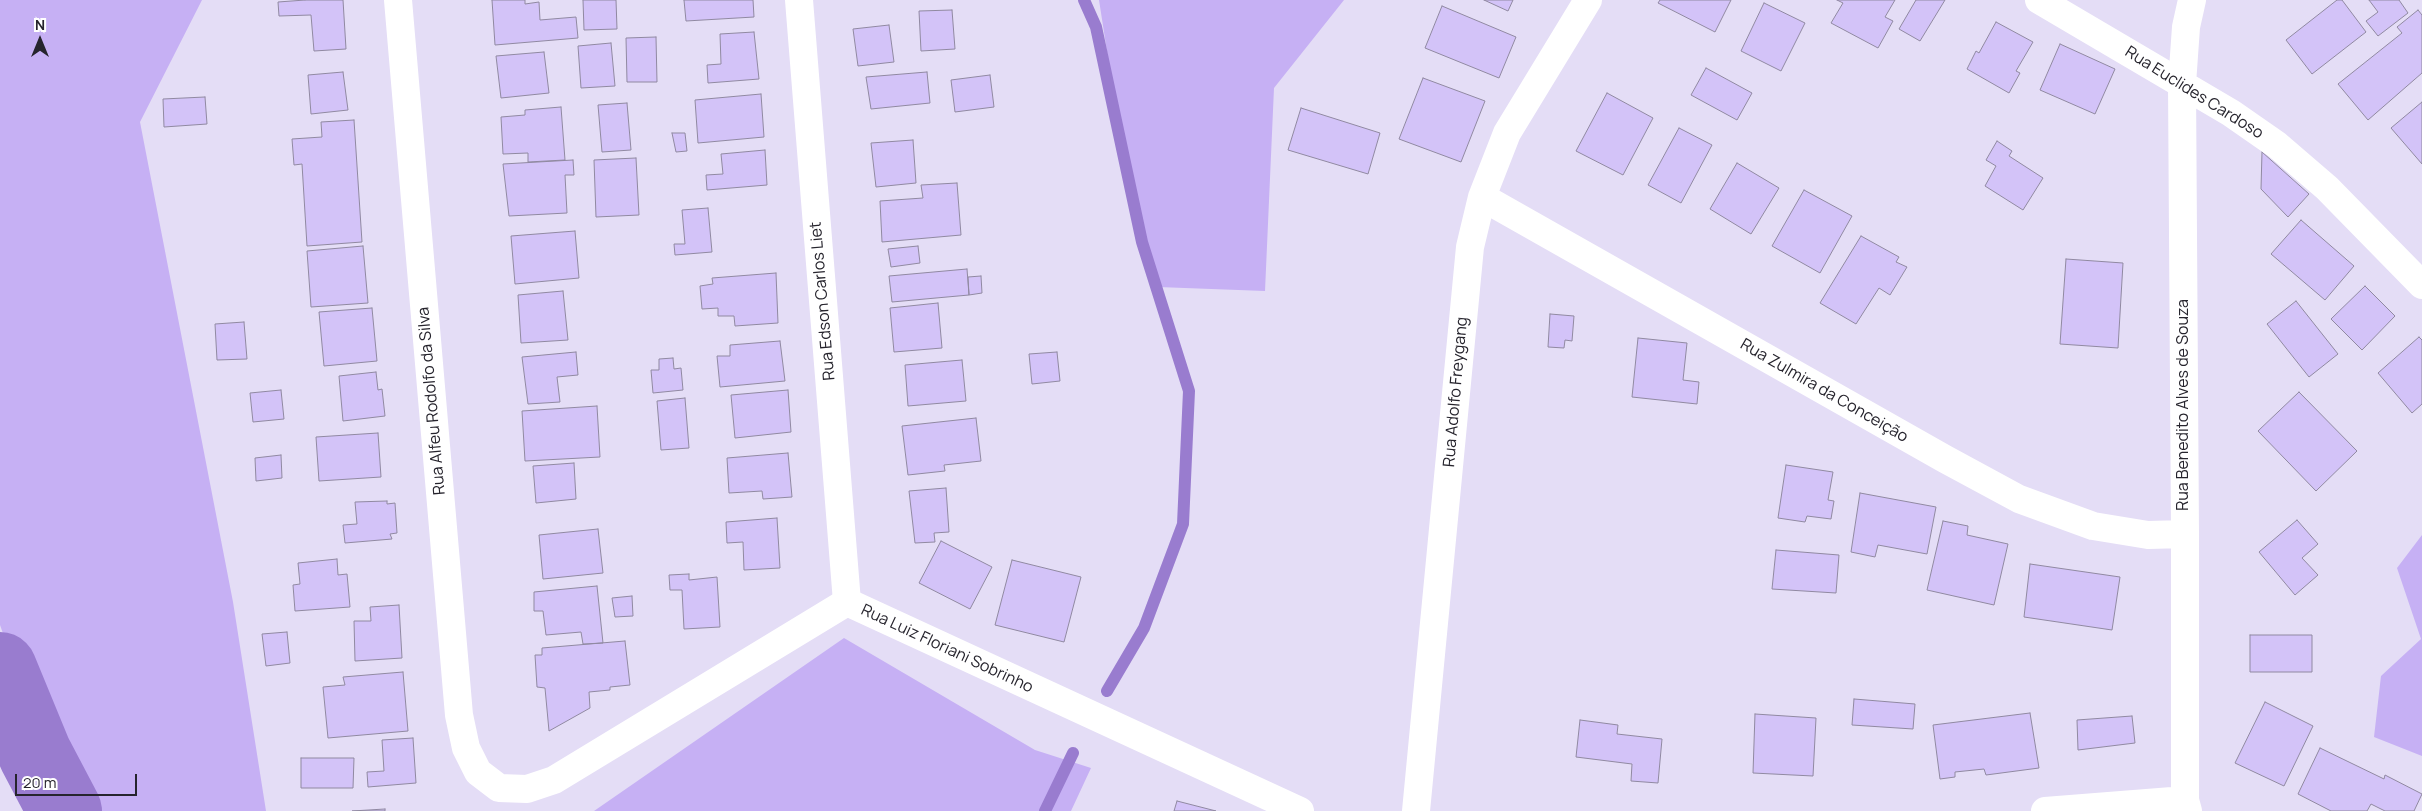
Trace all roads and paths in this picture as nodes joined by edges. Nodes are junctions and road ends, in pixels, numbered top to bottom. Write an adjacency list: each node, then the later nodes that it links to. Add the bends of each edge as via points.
1 (398, 0): 11 (street, Rua Alfeu Rodolfo da Silva, via 459,715 466,748 478,772)
2 (798, 0): 10 (street, Rua Edson Carlos Liet)
3 (1588, 0): 7 (street, Rua Adolfo Freygang, via 1507,132)
4 (2039, 0): 6 (street, Rua Euclides Cardoso)
5 (2192, 0): 6 (street, Rua Benedito Alves de Souza, via 2186,28)
6 (2182, 84): 8 (street, Rua Euclides Cardoso, via 2231,113 2327,188); 9 (street, Rua Benedito Alves de Souza)
7 (1482, 197): 9 (street, Rua Zulmira da Conceição, via 2019,499 2093,526 2148,535); 14 (street, Rua Adolfo Freygang, via 1470,247)
8 (2422, 286)
9 (2185, 534): 12 (street, Rua Benedito Alves de Souza)
10 (847, 602): 11 (street, Rua Luiz Floriani Sobrinho, via 554,780 527,789); 13 (street, Rua Luiz Floriani Sobrinho)
11 (500, 788)
12 (2186, 805): 15 (street)
13 (1300, 811)
14 (1416, 811)
15 (2045, 811)

